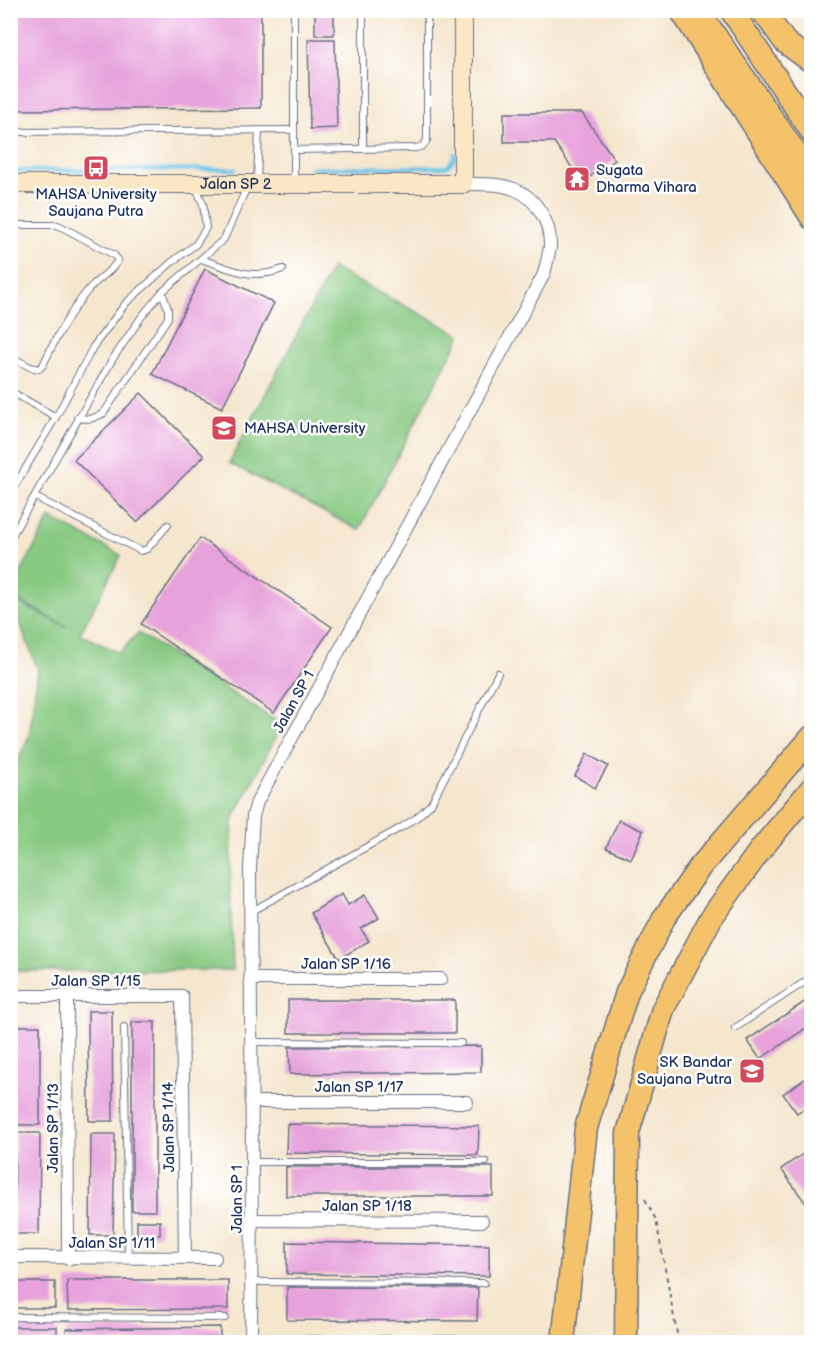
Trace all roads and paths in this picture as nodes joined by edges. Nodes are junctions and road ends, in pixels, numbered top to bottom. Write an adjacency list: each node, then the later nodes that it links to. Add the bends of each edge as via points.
1 (294, 10): 11 (lane)
2 (363, 10): 14 (lane)
3 (427, 10): 14 (lane, via 427,140 417,148)
4 (463, 10): 21 (street)
5 (681, 10): 22 (highway)
6 (698, 10): 16 (highway)
7 (730, 10): 13 (highway)
8 (762, 10): 9 (highway, via 785,42)
9 (812, 62)
10 (259, 130): 11 (lane); 12 (lane); 19 (lane)
11 (294, 130): 15 (lane)
12 (10, 132)
13 (812, 132)
14 (363, 148): 15 (lane)
15 (294, 150): 20 (lane)
16 (812, 177)
17 (10, 184): 18 (street, Jalan SP 2)
18 (194, 184): 19 (street, Jalan SP 2); 29 (lane, via 203,204 206,228 196,244 126,303 93,347)
19 (253, 184): 20 (street, Jalan SP 2); 24 (lane, via 224,238)
20 (294, 184): 21 (street, Jalan SP 2)
21 (463, 184): 39 (street, Jalan SP 1, via 515,189 532,200 548,229 550,246 544,274 257,802 250,838)
22 (812, 218)
23 (10, 225): 27 (lane, via 58,225 118,260 72,309 39,369)
24 (201, 259): 25 (lane, via 254,275 267,275); 26 (lane)
25 (283, 268)
26 (162, 292): 30 (lane, via 112,360); 30 (lane, via 168,318 103,414)
27 (10, 356)
28 (10, 391): 29 (lane)
29 (56, 417): 31 (lane)
30 (77, 418): 32 (lane)
31 (10, 494)
32 (35, 497): 33 (lane, via 141,551); 34 (lane)
33 (168, 525)
34 (10, 539)
35 (498, 673): 39 (lane, via 431,804 409,822)
36 (812, 737): 37 (highway)
37 (802, 753): 69 (highway, via 700,867 664,918 627,992 586,1128)
38 (809, 791): 54 (highway, via 711,918 663,1009 628,1133)
39 (250, 912): 41 (street, Jalan SP 1)
40 (812, 976): 47 (lane)
41 (250, 979): 42 (street, Jalan SP 1/16); 48 (street, Jalan SP 1)
42 (441, 979)
43 (10, 996): 45 (street, Jalan SP 1/15)
44 (182, 996): 45 (street, Jalan SP 1/15); 59 (street, Jalan SP 1/14)
45 (67, 997): 61 (street, Jalan SP 1/13)
46 (124, 1027): 58 (lane)
47 (735, 1028)
48 (251, 1042): 49 (lane); 50 (street, Jalan SP 1)
49 (462, 1043)
50 (251, 1102): 51 (street, Jalan SP 1/17); 52 (street, Jalan SP 1)
51 (467, 1102)
52 (252, 1162): 53 (lane); 55 (street, Jalan SP 1)
53 (486, 1162)
54 (627, 1172): 70 (highway); 71 (path, via 656,1220)
55 (251, 1220): 56 (street, Jalan SP 1/18); 62 (street, Jalan SP 1)
56 (482, 1221)
57 (10, 1257): 61 (street, Jalan SP 1/11)
58 (128, 1258): 59 (street, Jalan SP 1/11); 61 (street, Jalan SP 1/11)
59 (185, 1258): 60 (street, Jalan SP 1/11)
60 (215, 1258)
61 (68, 1259)
62 (251, 1282): 63 (lane); 66 (street, Jalan SP 1)
63 (484, 1283)
64 (10, 1317): 65 (lane)
65 (225, 1318)
66 (251, 1342)
67 (292, 1342): 68 (street)
68 (456, 1342)
69 (563, 1342)
70 (626, 1342)
71 (680, 1342)

